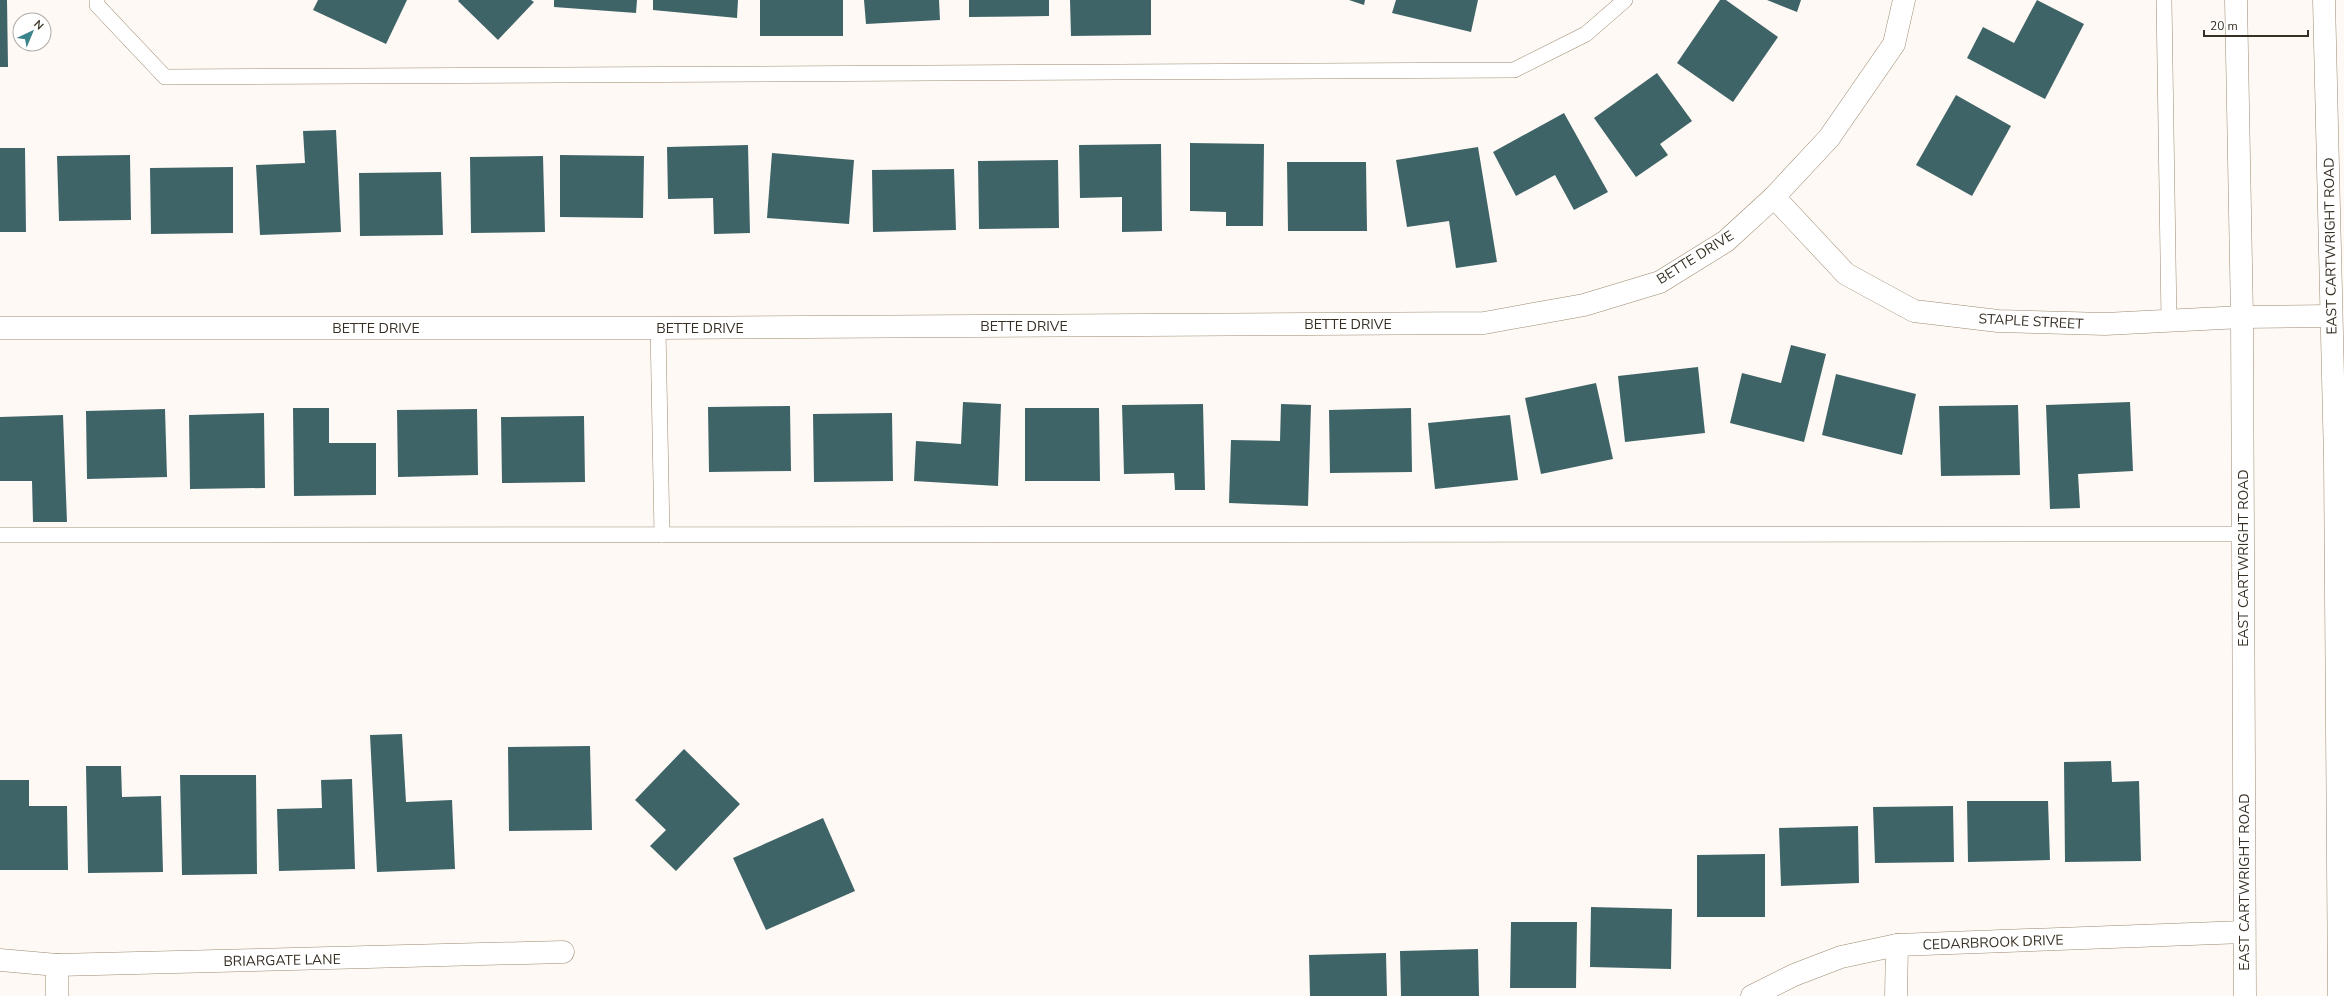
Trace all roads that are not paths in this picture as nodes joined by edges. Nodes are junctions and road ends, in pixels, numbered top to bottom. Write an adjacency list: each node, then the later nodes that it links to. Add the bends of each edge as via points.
1 (97, 0): 2 (lane, via 97,5 165,77 1514,70 1586,34)
2 (1625, 0)
3 (1904, 0): 7 (street, BETTE DRIVE, via 1894,44 1829,138)
4 (2164, 0): 10 (lane)
5 (2236, 0): 9 (street, EAST CARTWRIGHT ROAD)
6 (2324, 0): 8 (street, EAST CARTWRIGHT ROAD)
7 (1774, 197): 10 (street, STAPLE STREET, via 1846,274 1914,311 1998,321 2105,324); 12 (street, BETTE DRIVE, via 1726,241 1660,282 1584,305 1484,323)
8 (2331, 316): 9 (street, STAPLE STREET); 25 (street, EAST CARTWRIGHT ROAD, via 2335,460)
9 (2242, 317): 10 (street, STAPLE STREET); 13 (street, EAST CARTWRIGHT ROAD)
10 (2169, 320)
11 (0, 328): 12 (street, BETTE DRIVE)
12 (658, 328): 15 (lane)
13 (2243, 534): 15 (lane); 16 (street, EAST CARTWRIGHT ROAD)
14 (0, 535): 15 (lane)
15 (662, 535)
16 (2244, 932): 17 (street, CEDARBROOK DRIVE); 24 (street, EAST CARTWRIGHT ROAD)
17 (1897, 945): 22 (street, CEDARBROOK DRIVE, via 1841,957 1794,975); 23 (street)
18 (564, 952): 20 (street, BRIARGATE LANE)
19 (0, 960): 20 (street, BRIARGATE LANE)
20 (57, 965): 21 (street)
21 (57, 996)
22 (1752, 996)
23 (1896, 996)
24 (2245, 996)
25 (2339, 996)

